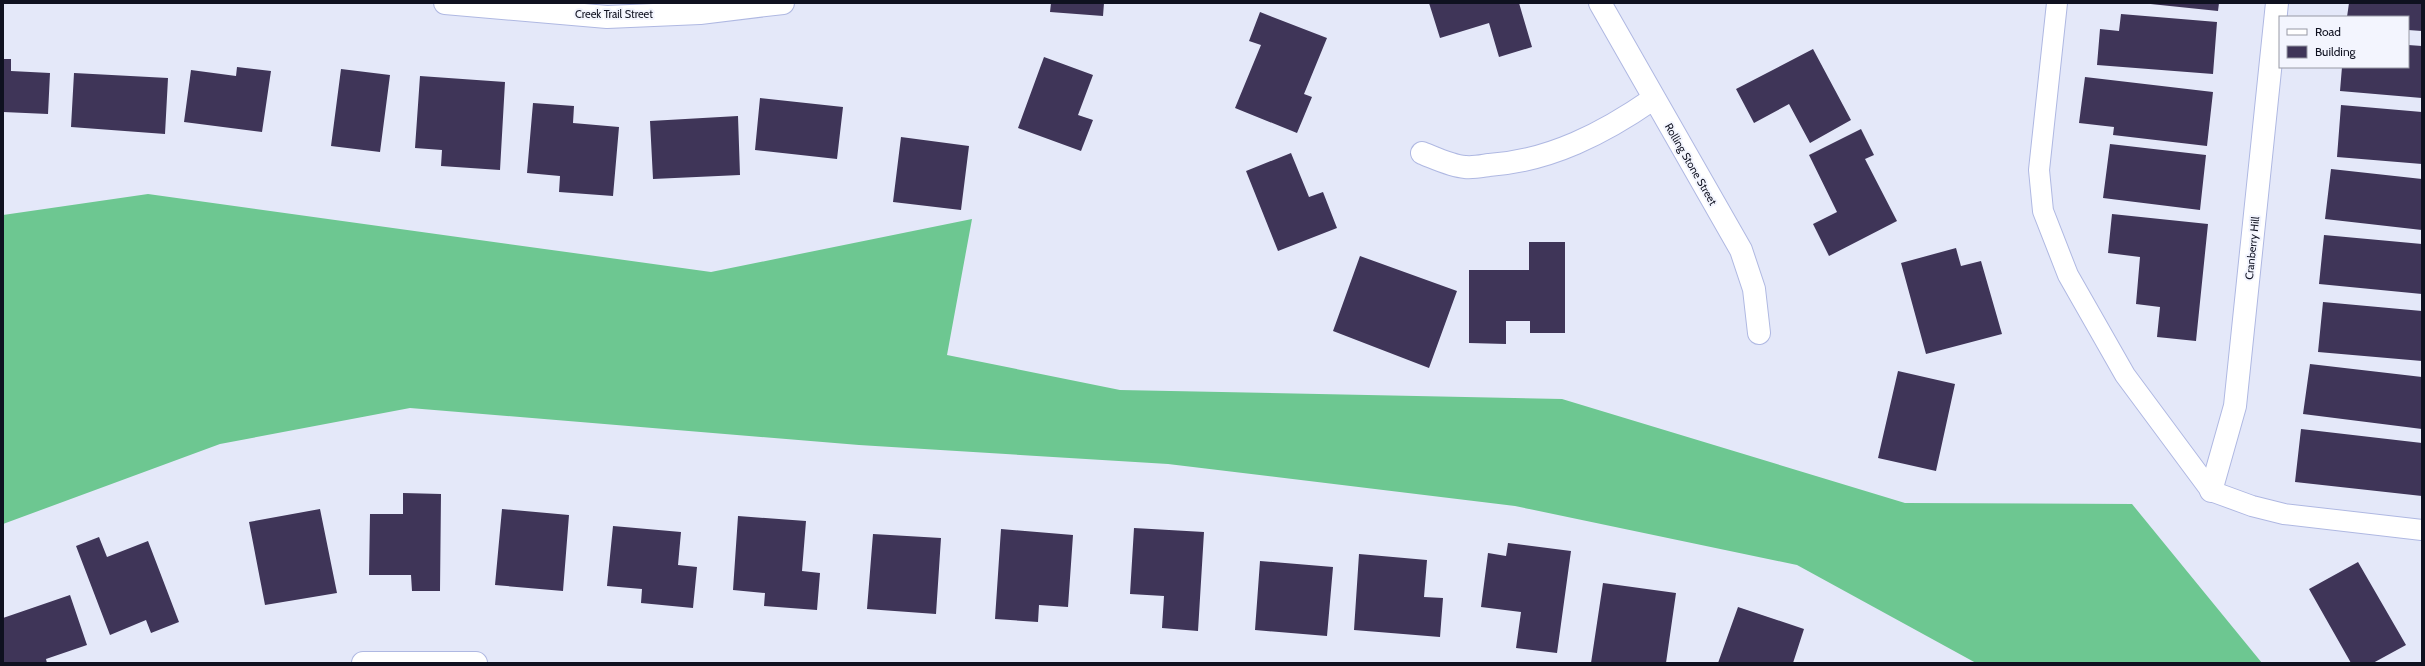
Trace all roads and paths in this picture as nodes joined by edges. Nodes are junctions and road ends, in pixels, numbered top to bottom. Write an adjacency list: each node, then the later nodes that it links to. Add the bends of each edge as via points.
1 (445, 3): 2 (street, Creek Trail Street, via 607,16 700,13)
2 (783, 3)
3 (1600, 3): 6 (street, Rolling Stone Street)
4 (2057, 3): 9 (lane, via 2039,170 2042,211 2068,275 2125,375)
5 (2277, 3): 9 (street, Cranberry Hill, via 2235,406)
6 (1653, 99): 7 (street, via 1592,137 1515,164 1465,167); 8 (street, Rolling Stone Street, via 1741,250 1754,289)
7 (1422, 153)
8 (1759, 333)
9 (2211, 491): 10 (lane, via 2284,514)
10 (2422, 530)
11 (362, 663): 12 (street)
12 (476, 663)

